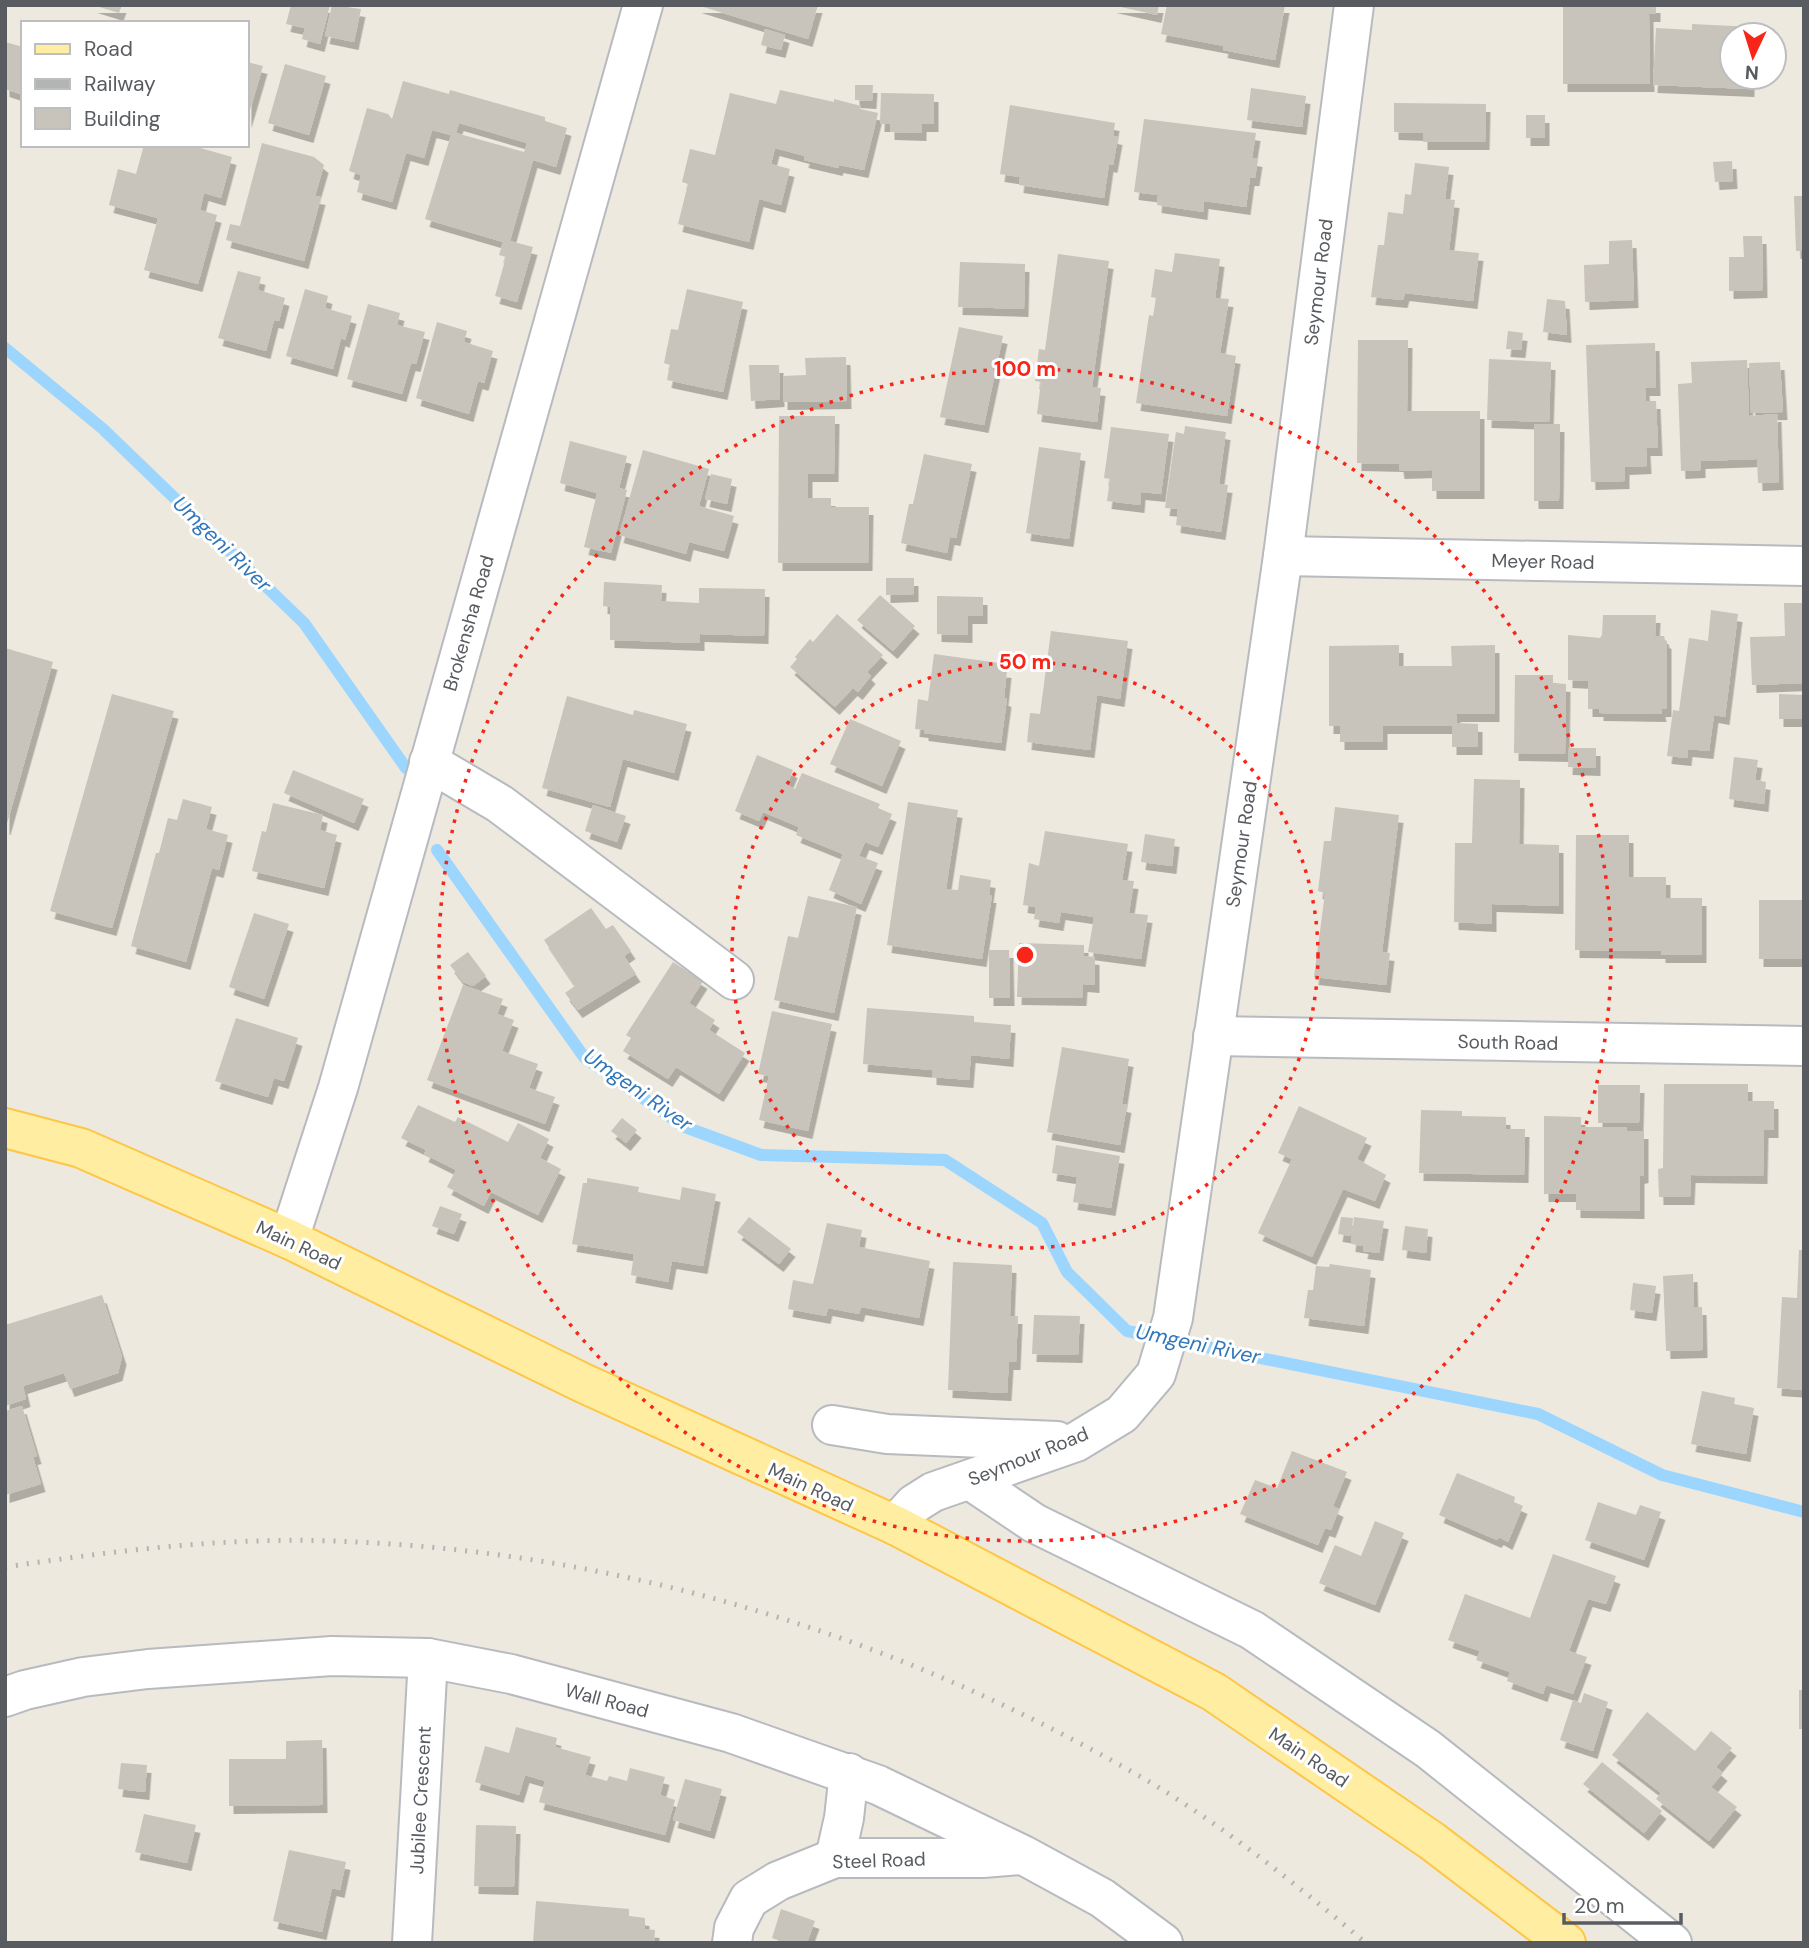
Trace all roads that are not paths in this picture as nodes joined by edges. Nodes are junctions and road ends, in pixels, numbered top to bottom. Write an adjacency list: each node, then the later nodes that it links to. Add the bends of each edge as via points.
1 (643, 5): 5 (street, Brokensha Road)
2 (1354, 5): 3 (street, Seymour Road)
3 (1283, 556): 4 (street, Meyer Road); 7 (street, Seymour Road)
4 (1804, 566)
5 (429, 762): 6 (street, via 500,804); 10 (street, Brokensha Road, via 338,1088)
6 (734, 979)
7 (1213, 1036): 8 (street, South Road); 12 (street, Seymour Road, via 1173,1318 1156,1374 1122,1414)
8 (1804, 1046)
9 (5, 1128): 10 (main road, Main Road, via 81,1148)
10 (289, 1240): 14 (main road, Main Road, via 583,1383)
11 (832, 1424): 12 (street, via 887,1434)
12 (1076, 1442): 13 (street, Seymour Road)
13 (970, 1480): 14 (street, Seymour Road, via 933,1492); 24 (street, via 1034,1523 1252,1630 1428,1749)
14 (895, 1525): 23 (main road, Main Road, via 1214,1692 1432,1841)
15 (428, 1658): 16 (street, Wall Road, via 332,1657 148,1669 83,1677); 17 (street, Wall Road, via 511,1674 731,1733); 20 (street, Jubilee Crescent)
16 (5, 1698)
17 (849, 1773): 18 (street, Wall Road); 19 (street)
18 (1023, 1855): 19 (street, Steel Road); 22 (street, Wall Road, via 1102,1898)
19 (835, 1858): 21 (street, Steel Road, via 778,1881 749,1899 734,1928)
20 (412, 1943)
21 (732, 1943)
22 (1163, 1943)
23 (1566, 1943)
24 (1672, 1943)

